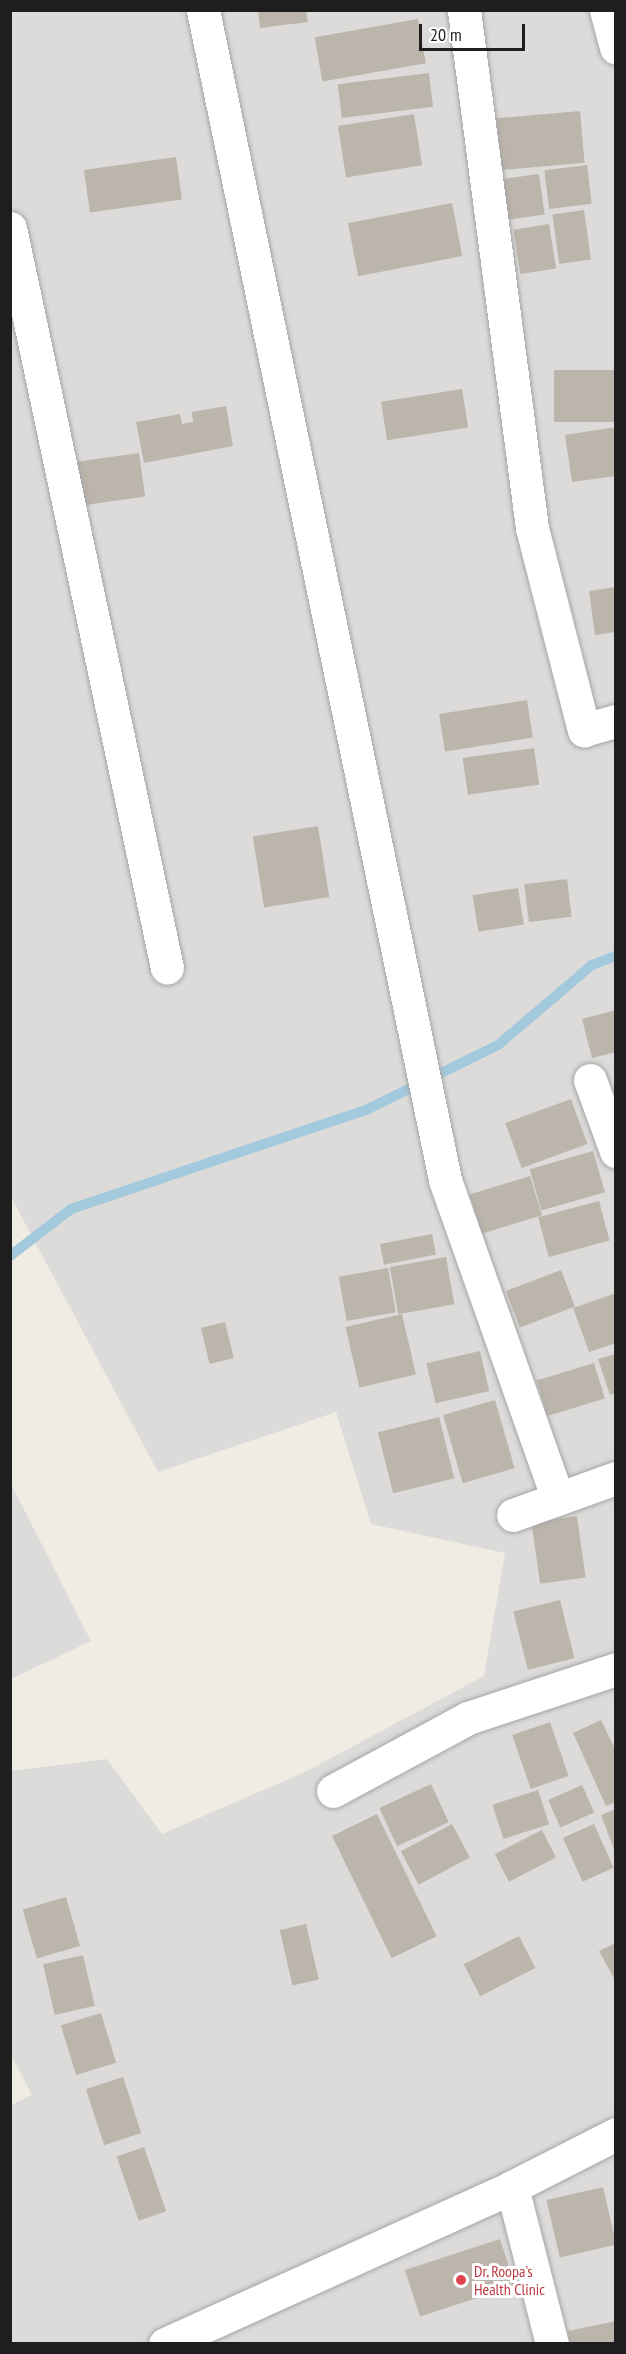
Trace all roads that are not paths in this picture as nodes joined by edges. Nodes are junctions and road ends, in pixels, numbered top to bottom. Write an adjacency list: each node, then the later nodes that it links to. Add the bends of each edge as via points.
1 (203, 10): 11 (street, via 445,1180)
2 (464, 10): 6 (street, via 532,528 584,730)
3 (606, 10): 4 (street)
4 (615, 48)
5 (10, 228): 7 (street)
6 (615, 721)
7 (167, 968)
8 (590, 1080): 9 (street)
9 (615, 1151)
10 (615, 1478): 11 (street)
11 (558, 1499): 12 (street)
12 (513, 1515)
13 (615, 1669): 14 (street, via 468,1718)
14 (333, 1791)
15 (615, 2134): 16 (street)
16 (512, 2187): 17 (street); 18 (street)
17 (165, 2343)
18 (552, 2343)

